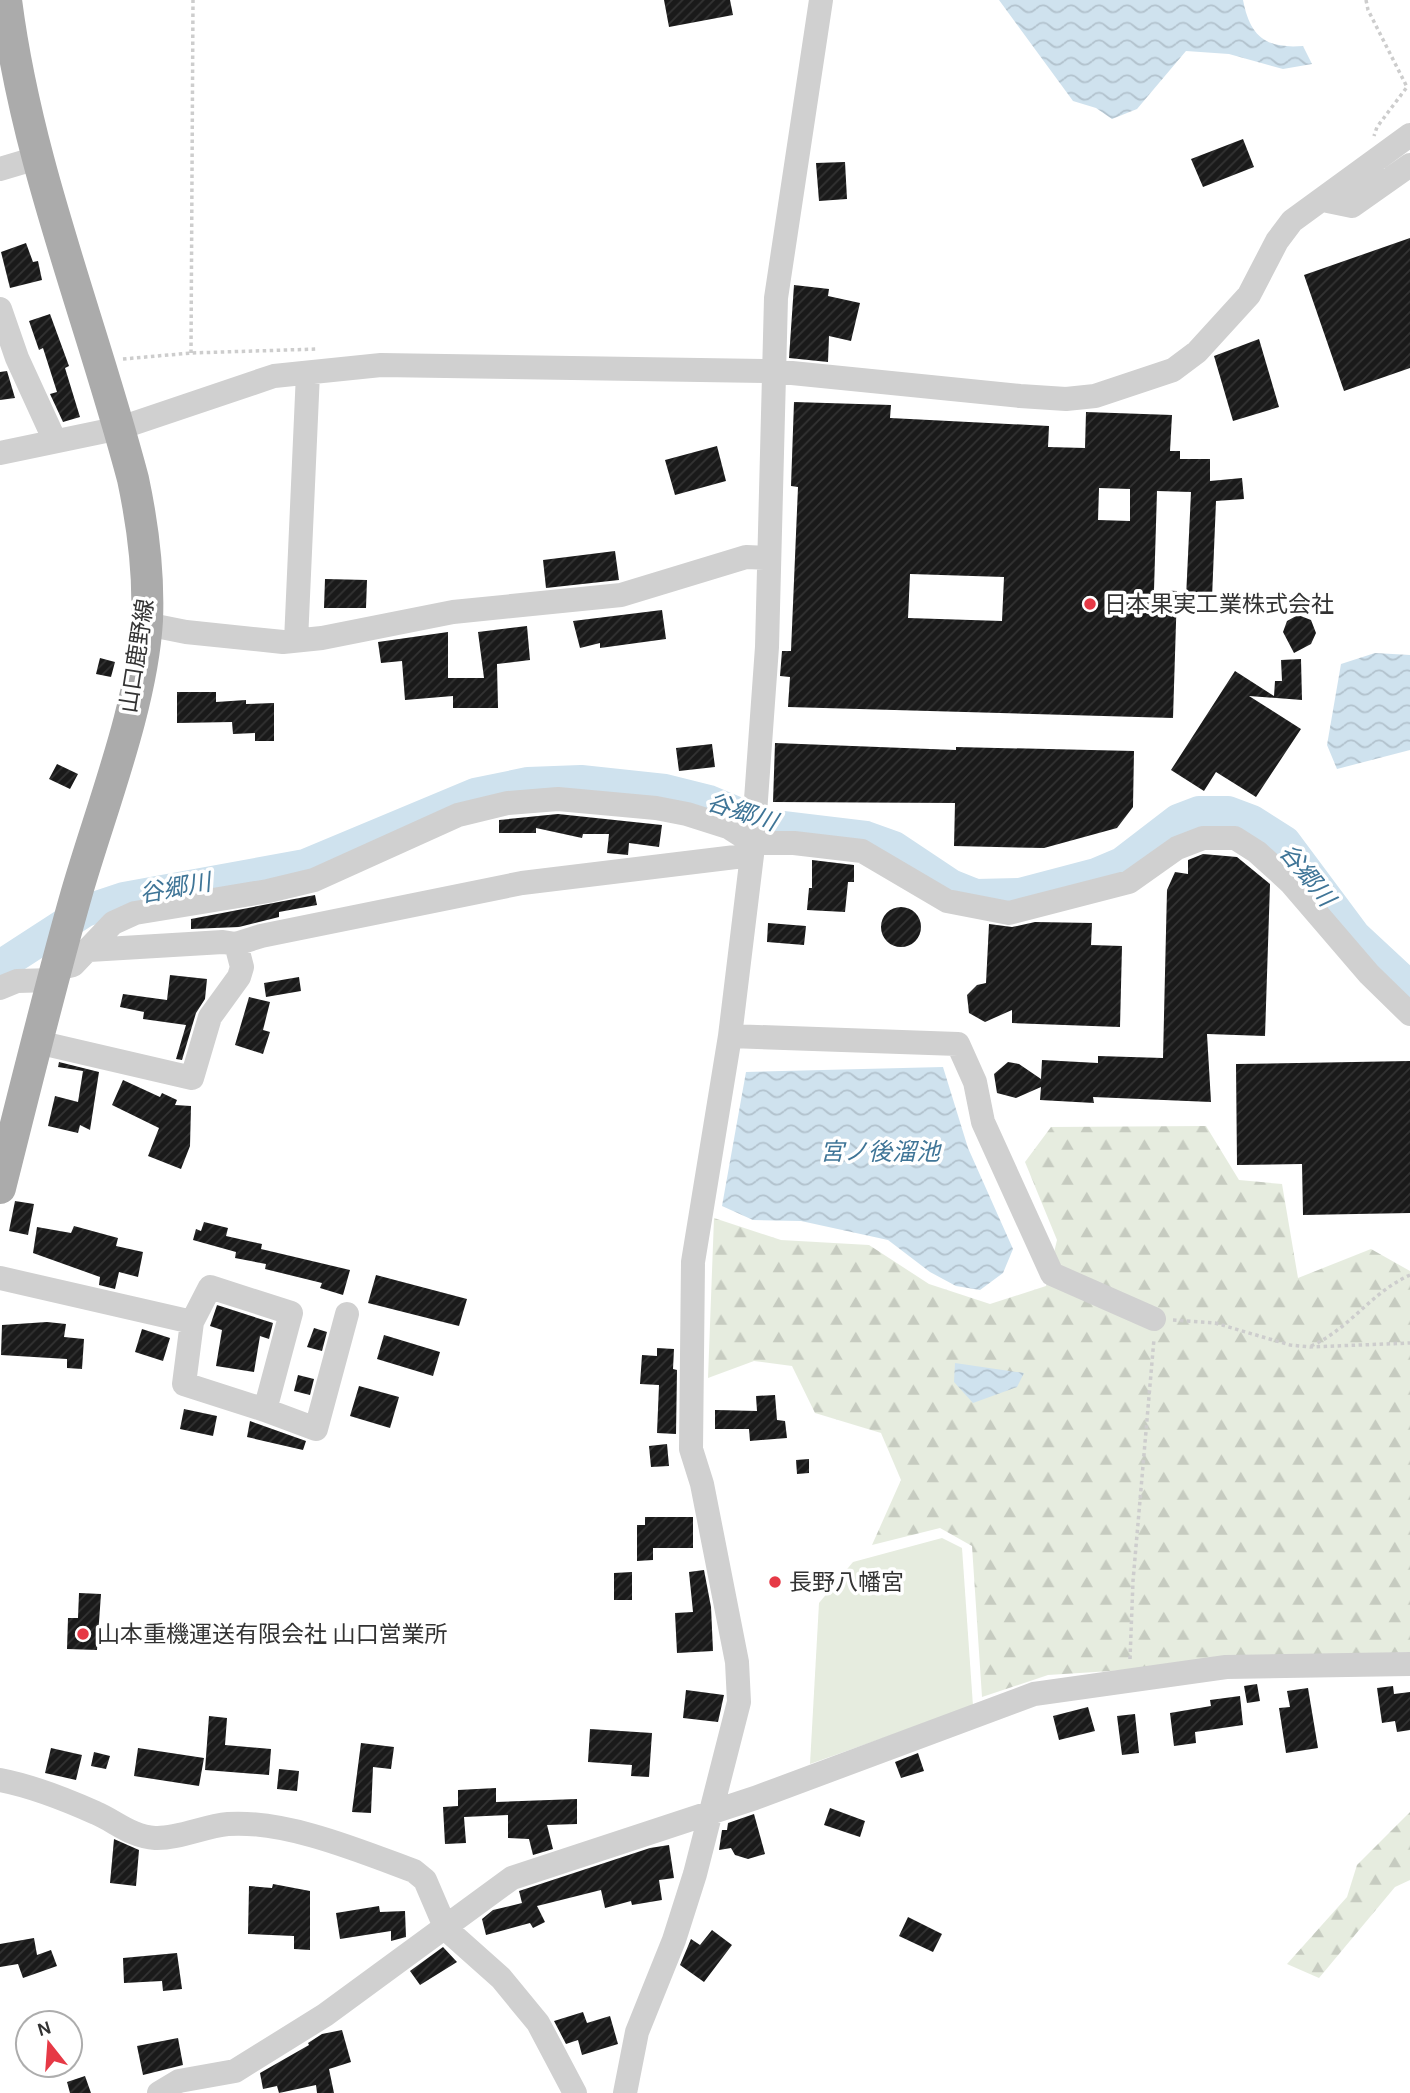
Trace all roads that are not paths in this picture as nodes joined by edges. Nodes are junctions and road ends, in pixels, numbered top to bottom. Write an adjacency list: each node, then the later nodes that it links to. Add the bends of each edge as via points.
1 (6, 0): 4 (main road, 山口鹿野線, via 14,65)
2 (821, 0): 10 (street, via 776,298)
3 (1410, 135): 7 (street)
4 (37, 158): 6 (street); 12 (main road, 山口鹿野線)
5 (1410, 165): 7 (street, via 1352,206)
6 (0, 169)
7 (1323, 200): 10 (street, via 1292,221 1249,295 1197,352 1173,370 1095,396 1020,396)
8 (0, 309): 9 (street)
9 (8, 359): 13 (street)
10 (772, 371): 11 (street, via 381,365); 15 (street)
11 (308, 373): 12 (street, via 274,376); 17 (street)
12 (120, 428): 13 (street); 16 (main road, 山口鹿野線, via 143,528)
13 (55, 441): 14 (street)
14 (0, 453)
15 (769, 558): 17 (street, via 746,557 621,595 453,612); 18 (street)
16 (146, 624): 17 (street, via 218,636); 20 (main road, 山口鹿野線, via 120,751 77,892)
17 (296, 641)
18 (753, 844): 19 (street, via 522,883); 20 (street, via 728,827 656,808 558,799 508,803 458,815 314,880 135,913 113,923); 22 (street, via 794,843 862,851 947,901 1009,914 1129,882 1177,848 1203,838 1235,838 1290,882); 23 (street)
19 (236, 944): 20 (street); 24 (street, via 242,967 239,977 211,1017 192,1078)
20 (65, 962): 21 (street); 24 (main road, 山口鹿野線)
21 (0, 988)
22 (1410, 1014)
23 (730, 1036): 28 (street, via 958,1044 975,1082 983,1122 1052,1274); 33 (street, via 693,1262 691,1449 702,1483 737,1662 739,1702)
24 (37, 1041): 25 (main road, 山口鹿野線)
25 (0, 1188)
26 (0, 1278): 29 (street)
27 (347, 1314): 30 (street, via 316,1429)
28 (1154, 1319)
29 (191, 1322): 30 (street, via 184,1384); 30 (street, via 210,1287 290,1313)
30 (265, 1410)
31 (1410, 1664): 33 (street, via 1226,1667 1034,1694)
32 (0, 1780): 34 (street, via 154,1838 228,1825 264,1825 391,1862 425,1880)
33 (711, 1812): 34 (street, via 512,1878); 37 (street, via 674,1940 637,2032)
34 (446, 1929): 35 (street, via 325,2015 235,2071 179,2081); 36 (street, via 501,1978 538,2023)
35 (159, 2093)
36 (575, 2093)
37 (625, 2093)

